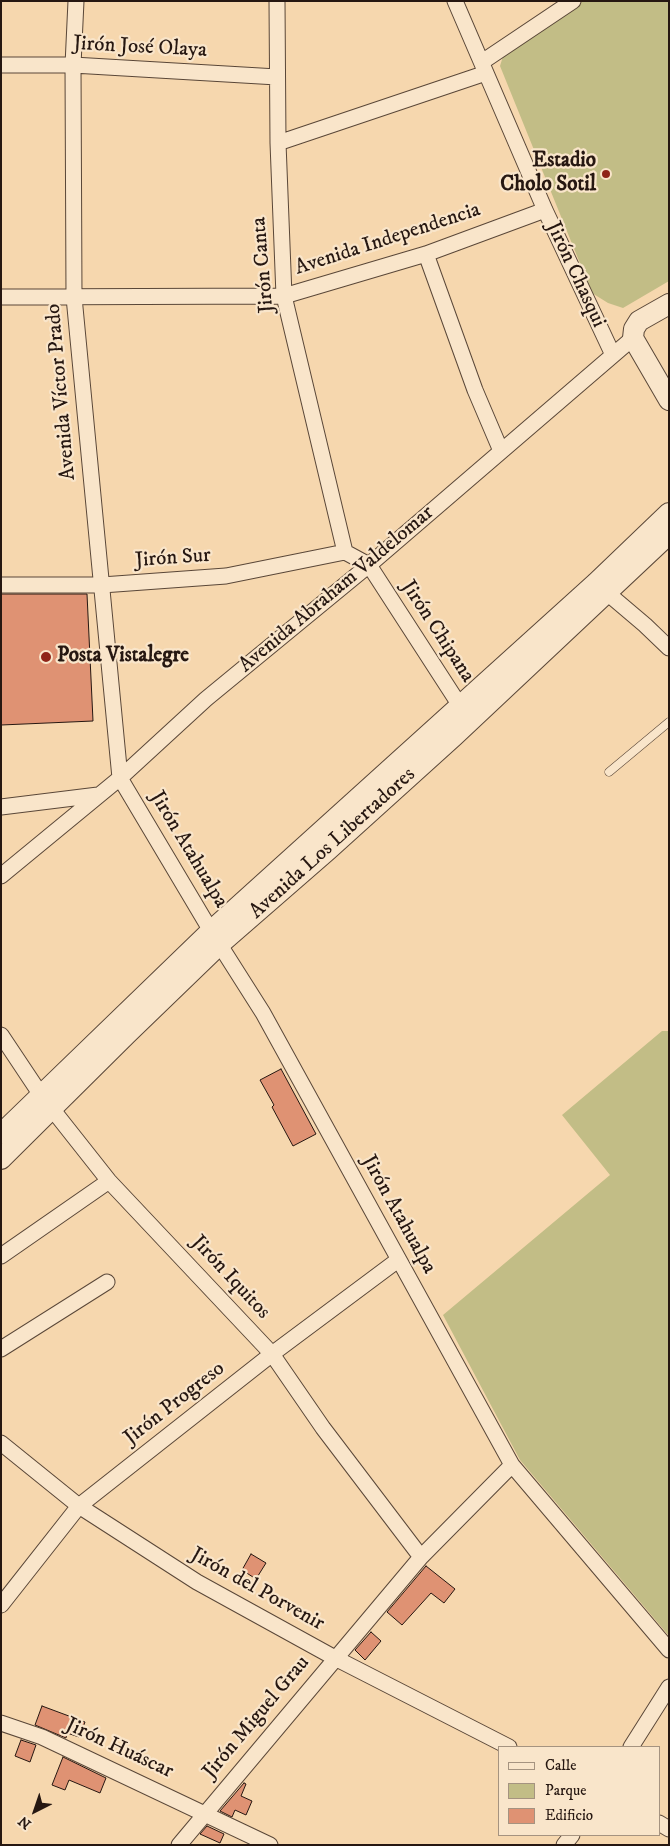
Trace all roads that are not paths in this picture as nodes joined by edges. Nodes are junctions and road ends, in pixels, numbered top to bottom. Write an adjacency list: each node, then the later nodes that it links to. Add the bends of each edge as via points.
1 (76, 1): 6 (street, Avenida Víctor Prado)
2 (277, 1): 8 (street, Jirón Canta)
3 (455, 1): 7 (street, Jirón Chasqui)
4 (572, 1): 7 (street)
5 (1, 65): 6 (street, Jirón José Olaya)
6 (73, 65): 8 (street, Jirón José Olaya); 14 (street, Avenida Víctor Prado)
7 (484, 67): 9 (street); 10 (street, Jirón Chasqui)
8 (277, 77): 9 (street, Jirón Canta)
9 (278, 143): 12 (street, Jirón Canta)
10 (545, 210): 11 (street, Avenida Independencia); 17 (street, Jirón Chasqui)
11 (426, 254): 12 (street, Avenida Independencia); 19 (street, via 475,390)
12 (284, 296): 14 (street, Avenida Independencia); 22 (street, Jirón Canta)
13 (1, 298): 14 (street, Avenida Independencia)
14 (74, 298): 25 (street, Avenida Víctor Prado)
15 (669, 304): 16 (street, Avenida Abraham Valdelomar, via 639,321 634,329)
16 (634, 338): 17 (street, Avenida Abraham Valdelomar); 18 (street, Jirón Chasqui)
17 (613, 355): 19 (street, Avenida Abraham Valdelomar)
18 (669, 400)
19 (501, 451): 23 (street, Avenida Abraham Valdelomar)
20 (669, 513): 26 (street, Avenida Los Libertadores)
21 (669, 534): 26 (street, Avenida Los Libertadores)
22 (345, 552): 23 (street); 25 (street, Jirón Sur, via 226,576)
23 (369, 565): 28 (street, Jirón Chipana); 31 (street, Avenida Abraham Valdelomar, via 206,699)
24 (1, 585): 25 (street, Jirón Sur)
25 (102, 585): 31 (street, Avenida Víctor Prado)
26 (601, 588): 27 (street); 28 (street, Avenida Los Libertadores)
27 (669, 648)
28 (465, 713): 35 (street, Avenida Los Libertadores)
29 (669, 722): 30 (lane)
30 (609, 772)
31 (120, 778): 32 (street, Avenida Abraham Valdelomar); 35 (street, Jirón Atahualpa)
32 (98, 795): 33 (street); 34 (street, Avenida Abraham Valdelomar)
33 (1, 807)
34 (1, 876)
35 (216, 938): 37 (street, Avenida Los Libertadores); 42 (street, Jirón Atahualpa, via 264,1013)
36 (1, 1035): 37 (street, Jirón Iquitos)
37 (46, 1102): 38 (street, Avenida Los Libertadores); 39 (street, Avenida Los Libertadores); 40 (street, Jirón Iquitos)
38 (1, 1134)
39 (1, 1160)
40 (109, 1181): 41 (street); 45 (street, Jirón Iquitos)
41 (1, 1256)
42 (398, 1260): 45 (street, Jirón Progreso); 47 (street, Jirón Atahualpa)
43 (107, 1282): 44 (street)
44 (1, 1349)
45 (272, 1354): 48 (street, Jirón Progreso); 49 (street, Jirón Iquitos, via 323,1428)
46 (1, 1443): 48 (street, Jirón del Porvenir)
47 (512, 1466): 49 (street, Jirón Miguel Grau); 51 (street, Jirón Atahualpa)
48 (79, 1506): 50 (street, Jirón Progreso); 52 (street, Jirón del Porvenir, via 197,1582)
49 (421, 1557): 52 (street, Jirón Miguel Grau)
50 (1, 1605)
51 (669, 1650)
52 (336, 1658): 55 (street, Jirón del Porvenir); 57 (street, Jirón Miguel Grau)
53 (669, 1688): 56 (street)
54 (1, 1723): 57 (street, Jirón Huáscar, via 42,1737)
55 (507, 1746)
56 (632, 1746)
57 (205, 1813): 58 (street, Jirón Miguel Grau); 59 (street, Jirón Huáscar)
58 (179, 1845)
59 (270, 1845)

